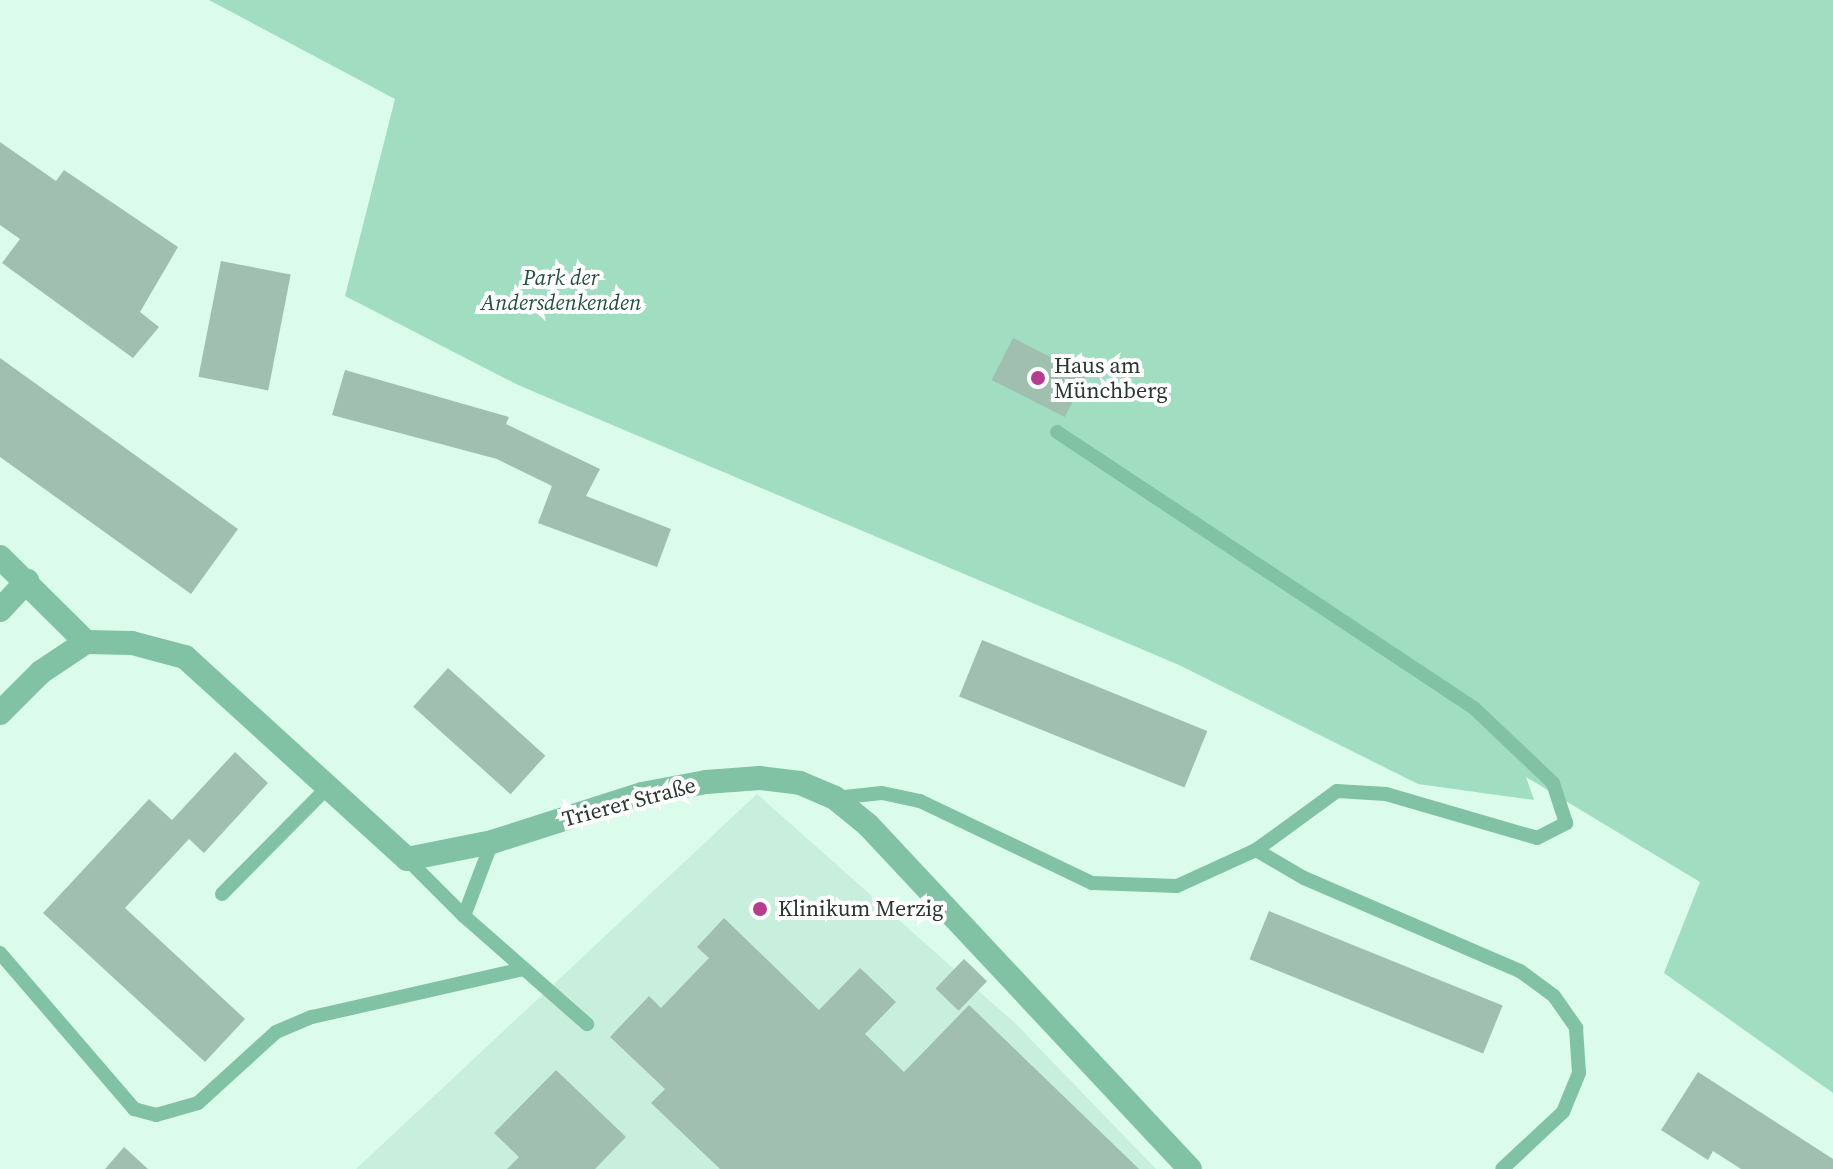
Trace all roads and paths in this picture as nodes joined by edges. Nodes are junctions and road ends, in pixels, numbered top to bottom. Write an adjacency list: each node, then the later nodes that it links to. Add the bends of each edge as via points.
1 (1057, 432): 10 (lane, via 1474,708 1553,783 1566,823 1537,838 1386,794 1337,791)
2 (0, 557): 3 (street)
3 (27, 581): 4 (street); 5 (street)
4 (0, 610)
5 (86, 642): 6 (street, via 41,672); 7 (street, via 132,643 185,657)
6 (0, 713)
7 (329, 786): 11 (street); 12 (lane)
8 (835, 798): 9 (street, Trierer Straße, via 800,783 706,782 642,794); 10 (lane, via 882,793 920,801 1092,883 1177,886); 17 (street, Trierer Straße, via 868,825)
9 (492, 842): 11 (street, Trierer Straße); 13 (lane)
10 (1256, 850): 18 (lane, via 1304,878 1520,971 1554,996 1576,1028 1579,1073 1563,1112)
11 (407, 859): 13 (lane)
12 (222, 894)
13 (464, 916): 15 (lane)
14 (0, 953): 15 (lane, via 134,1109 156,1115 198,1103 276,1032 312,1017)
15 (523, 969): 16 (lane)
16 (587, 1024)
17 (1190, 1169)
18 (1502, 1169)

